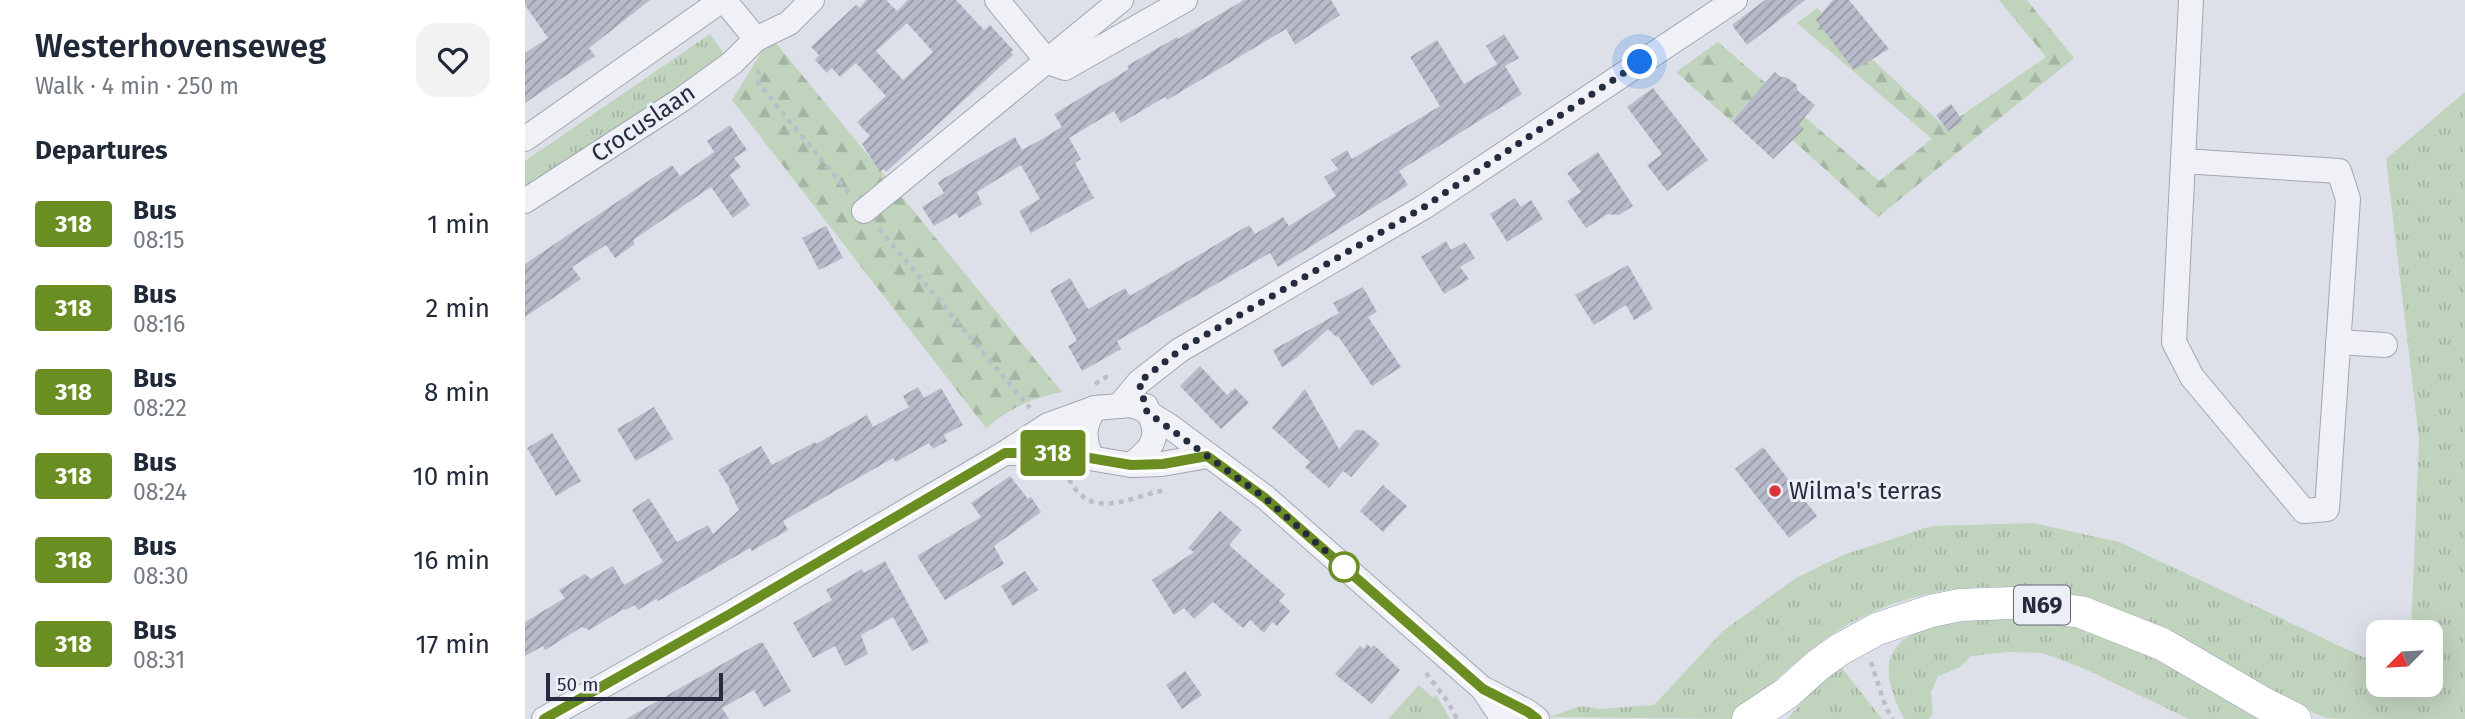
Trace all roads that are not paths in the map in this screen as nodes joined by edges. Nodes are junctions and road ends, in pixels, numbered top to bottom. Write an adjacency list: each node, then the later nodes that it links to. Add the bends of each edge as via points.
1 (723, 0): 8 (street); 10 (street)
2 (812, 0): 8 (street, Crocuslaan, via 789,23)
3 (997, 0): 9 (street)
4 (1121, 0): 9 (street)
5 (1185, 0): 9 (street, via 1065,68)
6 (1735, 0): 16 (street, via 1424,207 1180,350)
7 (2191, 0): 11 (street)
8 (756, 39): 12 (street, Crocuslaan, via 733,63 681,100)
9 (1048, 62): 13 (street)
10 (525, 139)
11 (2183, 161): 14 (street, via 2339,171 2349,199); 14 (street, via 2174,342 2192,377 2304,511 2326,509)
12 (525, 201)
13 (864, 211)
14 (2338, 342): 15 (street)
15 (2385, 345)
16 (1139, 382): 17 (street); 18 (street)
17 (1107, 407): 18 (street, via 1131,405); 19 (street, via 1048,425); 21 (street, via 1084,431)
18 (1147, 412): 20 (street); 22 (street, via 1154,438)
19 (1005, 453): 21 (street); 25 (street)
20 (1207, 456): 22 (street); 23 (street, via 1265,498)
21 (1091, 457): 22 (street)
22 (1131, 465)
23 (1483, 689): 26 (street); 27 (street)
24 (1779, 706): 28 (main road, N69); 29 (main road, N69, via 1818,665 1900,620 1959,605 2012,603 2081,612 2162,643)
25 (544, 719)
26 (1503, 719)
27 (1537, 719)
28 (1748, 719)
29 (2295, 719)

